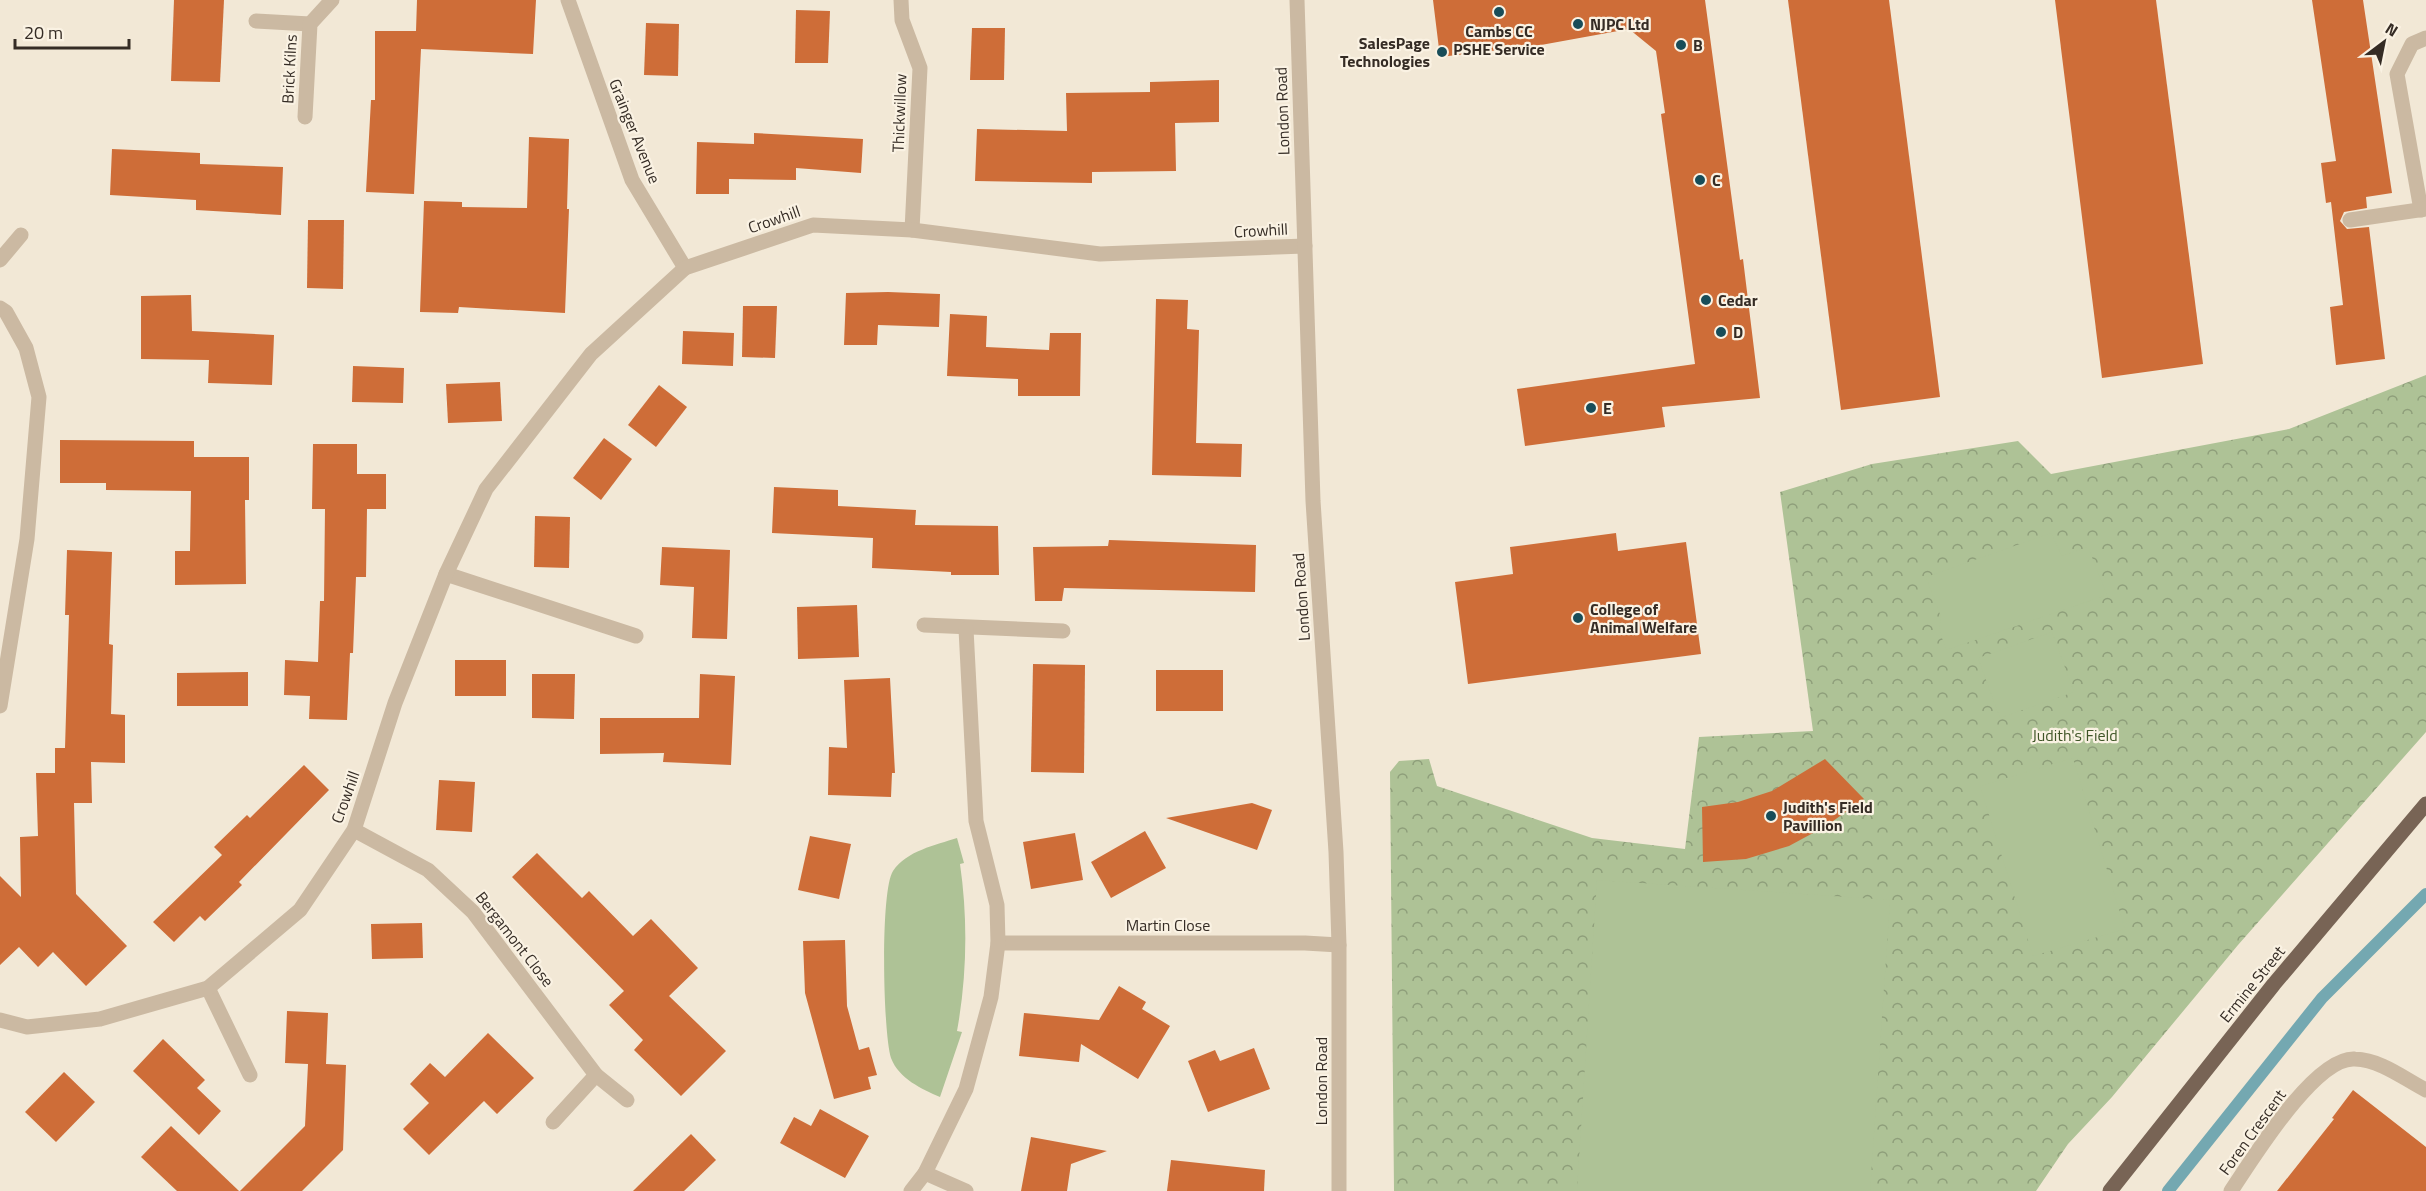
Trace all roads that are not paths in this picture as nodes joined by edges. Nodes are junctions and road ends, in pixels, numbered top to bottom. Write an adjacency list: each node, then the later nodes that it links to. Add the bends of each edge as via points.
1 (332, 0): 6 (street, Brick Kilns)
2 (568, 0): 15 (street, Grainger Avenue, via 632,180)
3 (902, 0): 11 (street, Thickwillow, via 902,20 920,69)
4 (1297, 0): 13 (street, London Road)
5 (256, 21): 6 (street, Brick Kilns)
6 (309, 24): 8 (street, Brick Kilns)
7 (2426, 38): 9 (street, via 2412,44 2397,74)
8 (305, 117)
9 (2423, 209): 10 (street)
10 (2350, 220)
11 (912, 230): 13 (street, Crowhill, via 1101,254); 15 (street, Crowhill, via 813,225)
12 (21, 235): 14 (street)
13 (1305, 246): 27 (street, London Road, via 1313,501)
14 (0, 260)
15 (685, 268): 17 (street, Crowhill, via 591,354 486,489)
16 (0, 308): 22 (street, via 26,348 39,397 27,539)
17 (446, 574): 21 (street); 25 (street, Crowhill, via 395,703)
18 (924, 625): 19 (street)
19 (966, 628): 20 (street); 26 (street, via 976,821 997,905)
20 (1062, 631)
21 (636, 636)
22 (4, 643): 23 (street)
23 (0, 706)
24 (2426, 804): 39 (main road, Ermine Street, via 2274,984)
25 (354, 830): 28 (street, Crowhill, via 300,910); 30 (street, Bergamont Close, via 428,870 473,912)
26 (998, 943): 27 (street, Martin Close); 35 (street, via 991,997 966,1089)
27 (1339, 945): 38 (street, London Road)
28 (208, 988): 29 (street, Crowhill, via 100,1018 27,1027); 31 (street)
29 (0, 1020)
30 (596, 1075): 33 (street, Bergamont Close); 34 (street)
31 (250, 1076)
32 (2426, 1090): 40 (street, Foren Crescent, via 2376,1062 2351,1058 2325,1070 2290,1106)
33 (627, 1100)
34 (553, 1122)
35 (925, 1173): 36 (street); 37 (street)
36 (911, 1191)
37 (966, 1191)
38 (1339, 1191)
39 (2110, 1191)
40 (2231, 1191)

